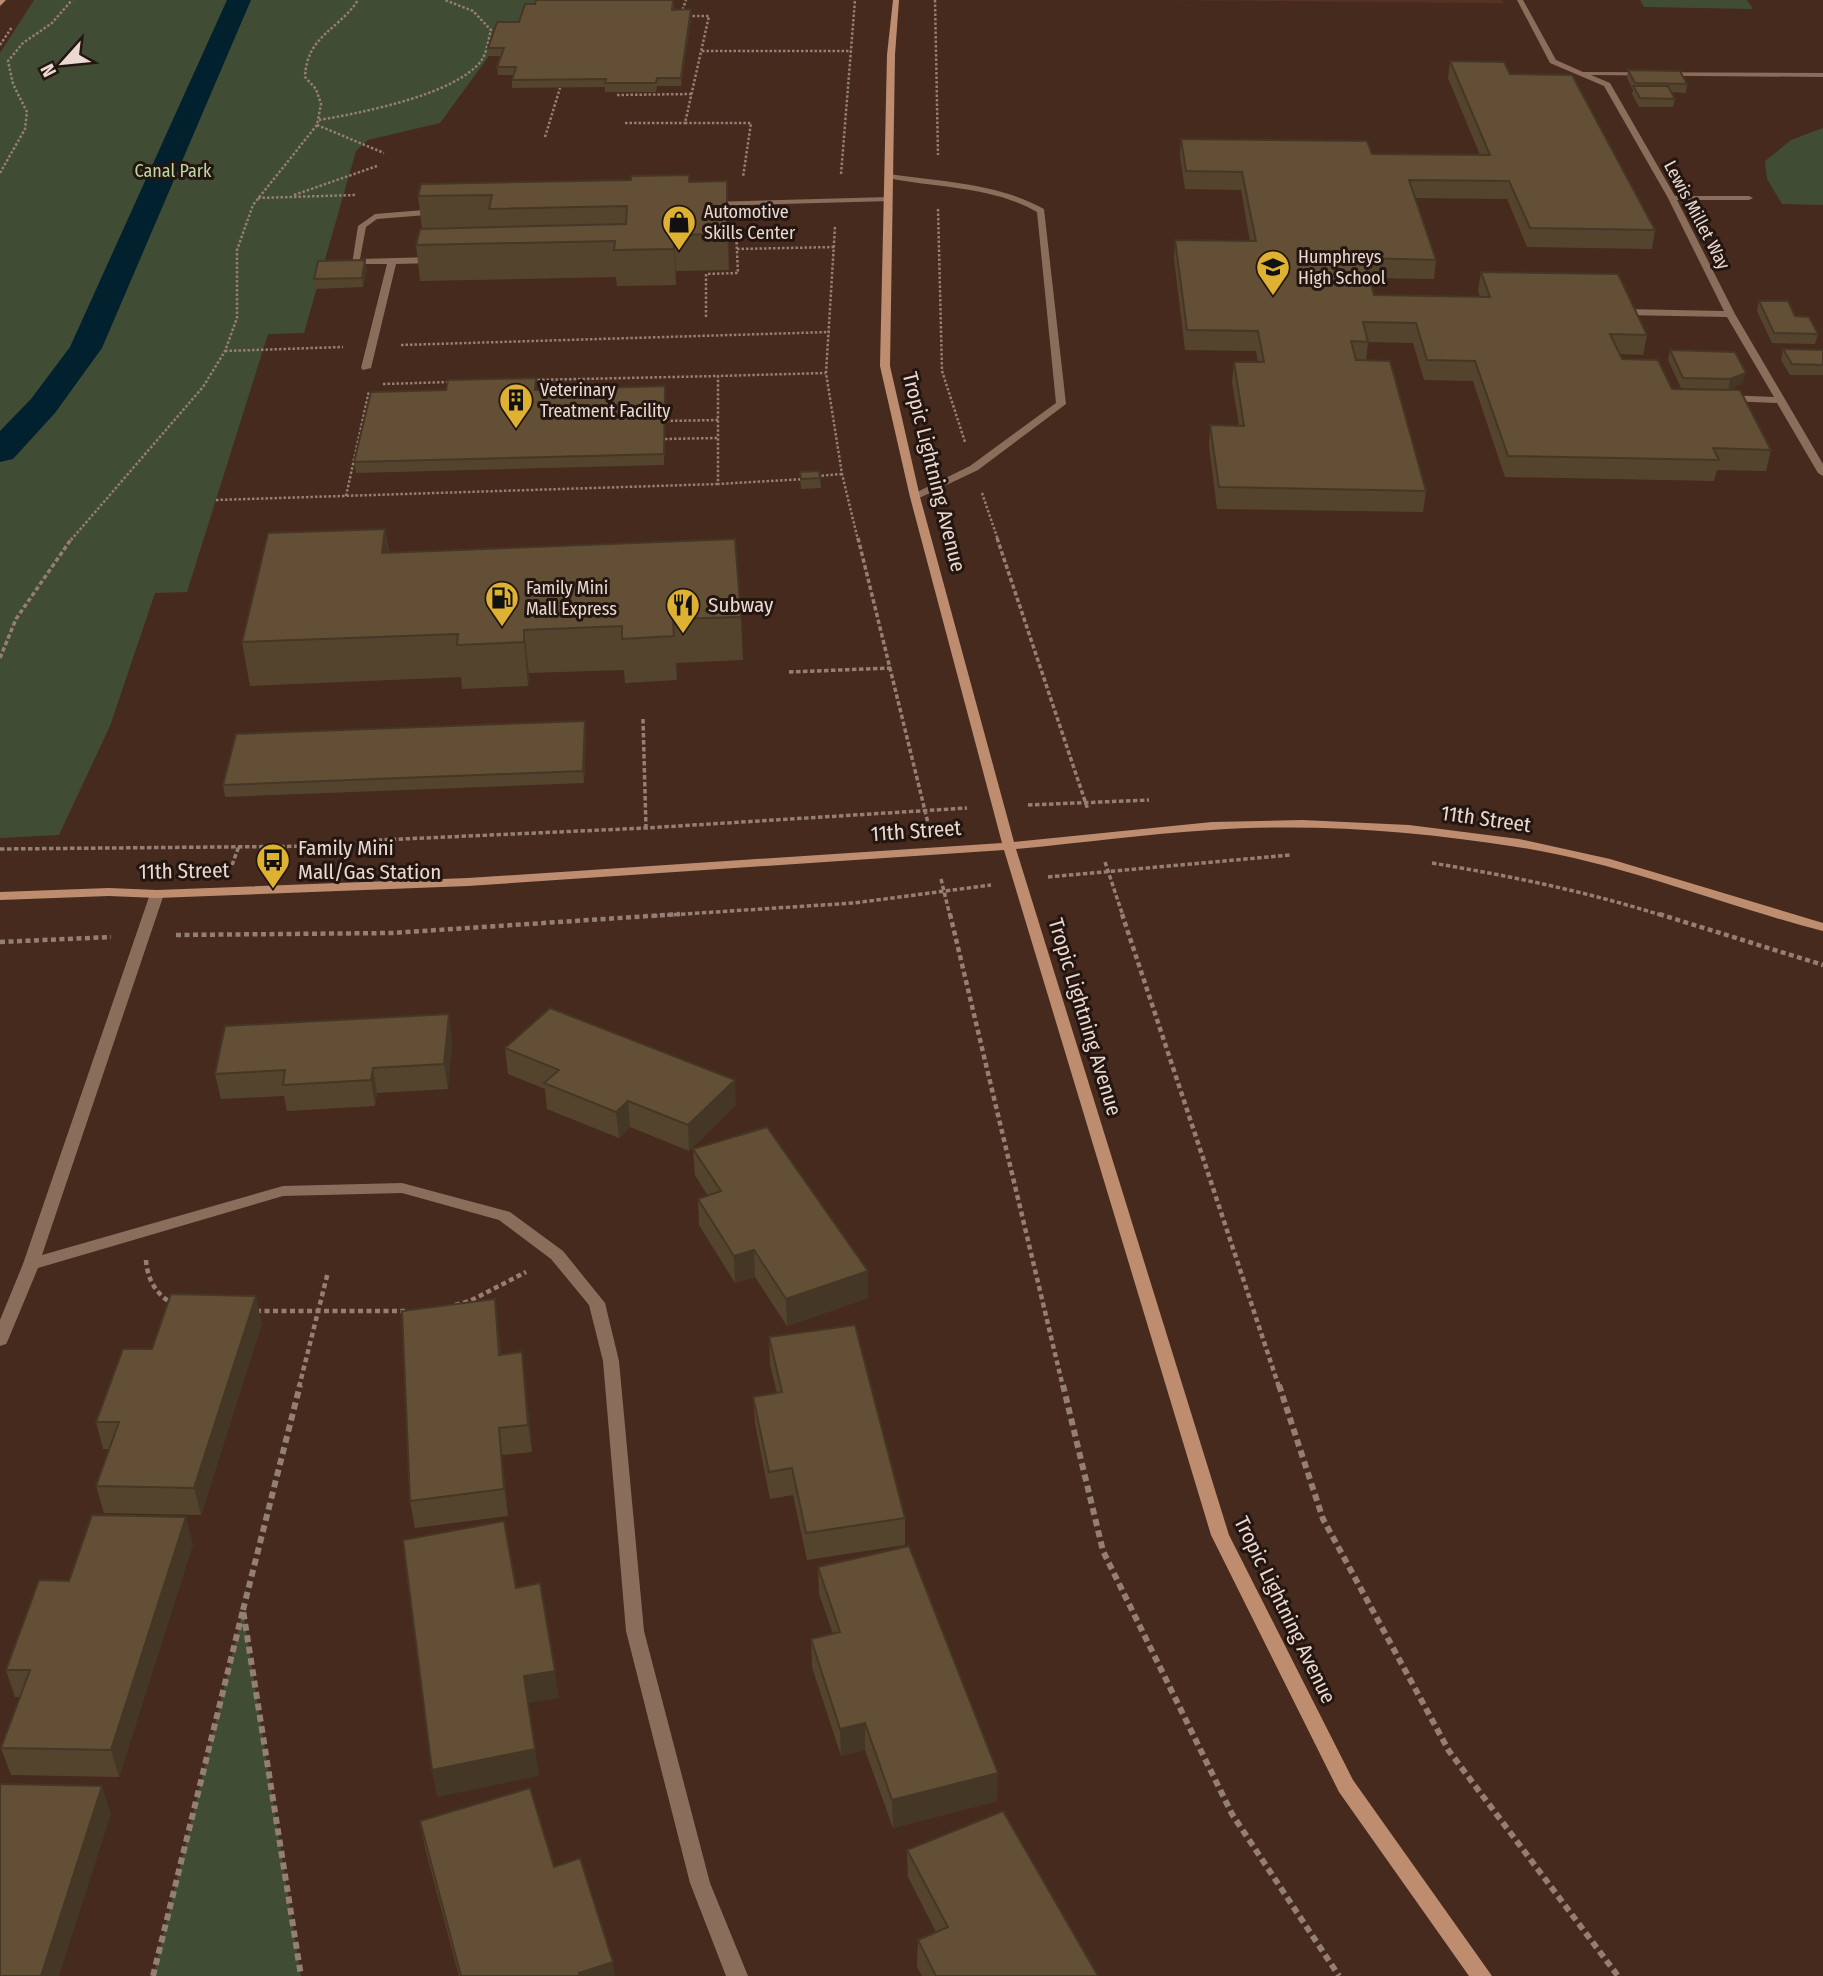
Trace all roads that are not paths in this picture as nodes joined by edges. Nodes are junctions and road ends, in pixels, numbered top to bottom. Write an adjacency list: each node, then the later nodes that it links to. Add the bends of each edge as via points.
1 (896, 0): 5 (main road, Tropic Lightning Avenue)
2 (1520, 0): 3 (street, Lewis Millet Way, via 1553,61)
3 (1577, 73): 4 (street); 6 (street, Lewis Millet Way, via 1607,85)
4 (1823, 75)
5 (890, 176): 8 (main road, Tropic Lightning Avenue); 19 (street, via 1006,196 1041,211 1061,404 974,468)
6 (1672, 198): 7 (street); 14 (street, Lewis Millet Way)
7 (1749, 198)
8 (889, 199): 9 (street); 19 (main road, Tropic Lightning Avenue, via 885,366)
9 (695, 204)
10 (451, 211): 12 (street, via 397,213 375,217 362,226 355,262)
11 (445, 260): 12 (street)
12 (392, 261): 15 (street)
13 (1623, 312): 14 (street)
14 (1730, 314): 17 (street, Lewis Millet Way)
15 (366, 368)
16 (1714, 397): 17 (street)
17 (1781, 400): 18 (street, Lewis Millet Way)
18 (1823, 473)
19 (915, 497): 20 (main road, Tropic Lightning Avenue)
20 (1009, 846): 21 (main road, 11th Street, via 468,883); 23 (main road, 11th Street, via 1212,827 1302,824 1409,829 1519,843 1610,863); 27 (main road, Tropic Lightning Avenue, via 1220,1535 1346,1786)
21 (157, 894): 22 (main road, 11th Street); 24 (street)
22 (0, 896)
23 (1823, 927)
24 (30, 1264): 25 (street); 26 (street, via 284,1191 402,1188 504,1216 557,1255 597,1303 611,1362 635,1631 700,1883)
25 (0, 1339)
26 (737, 1976)
27 (1481, 1976)

